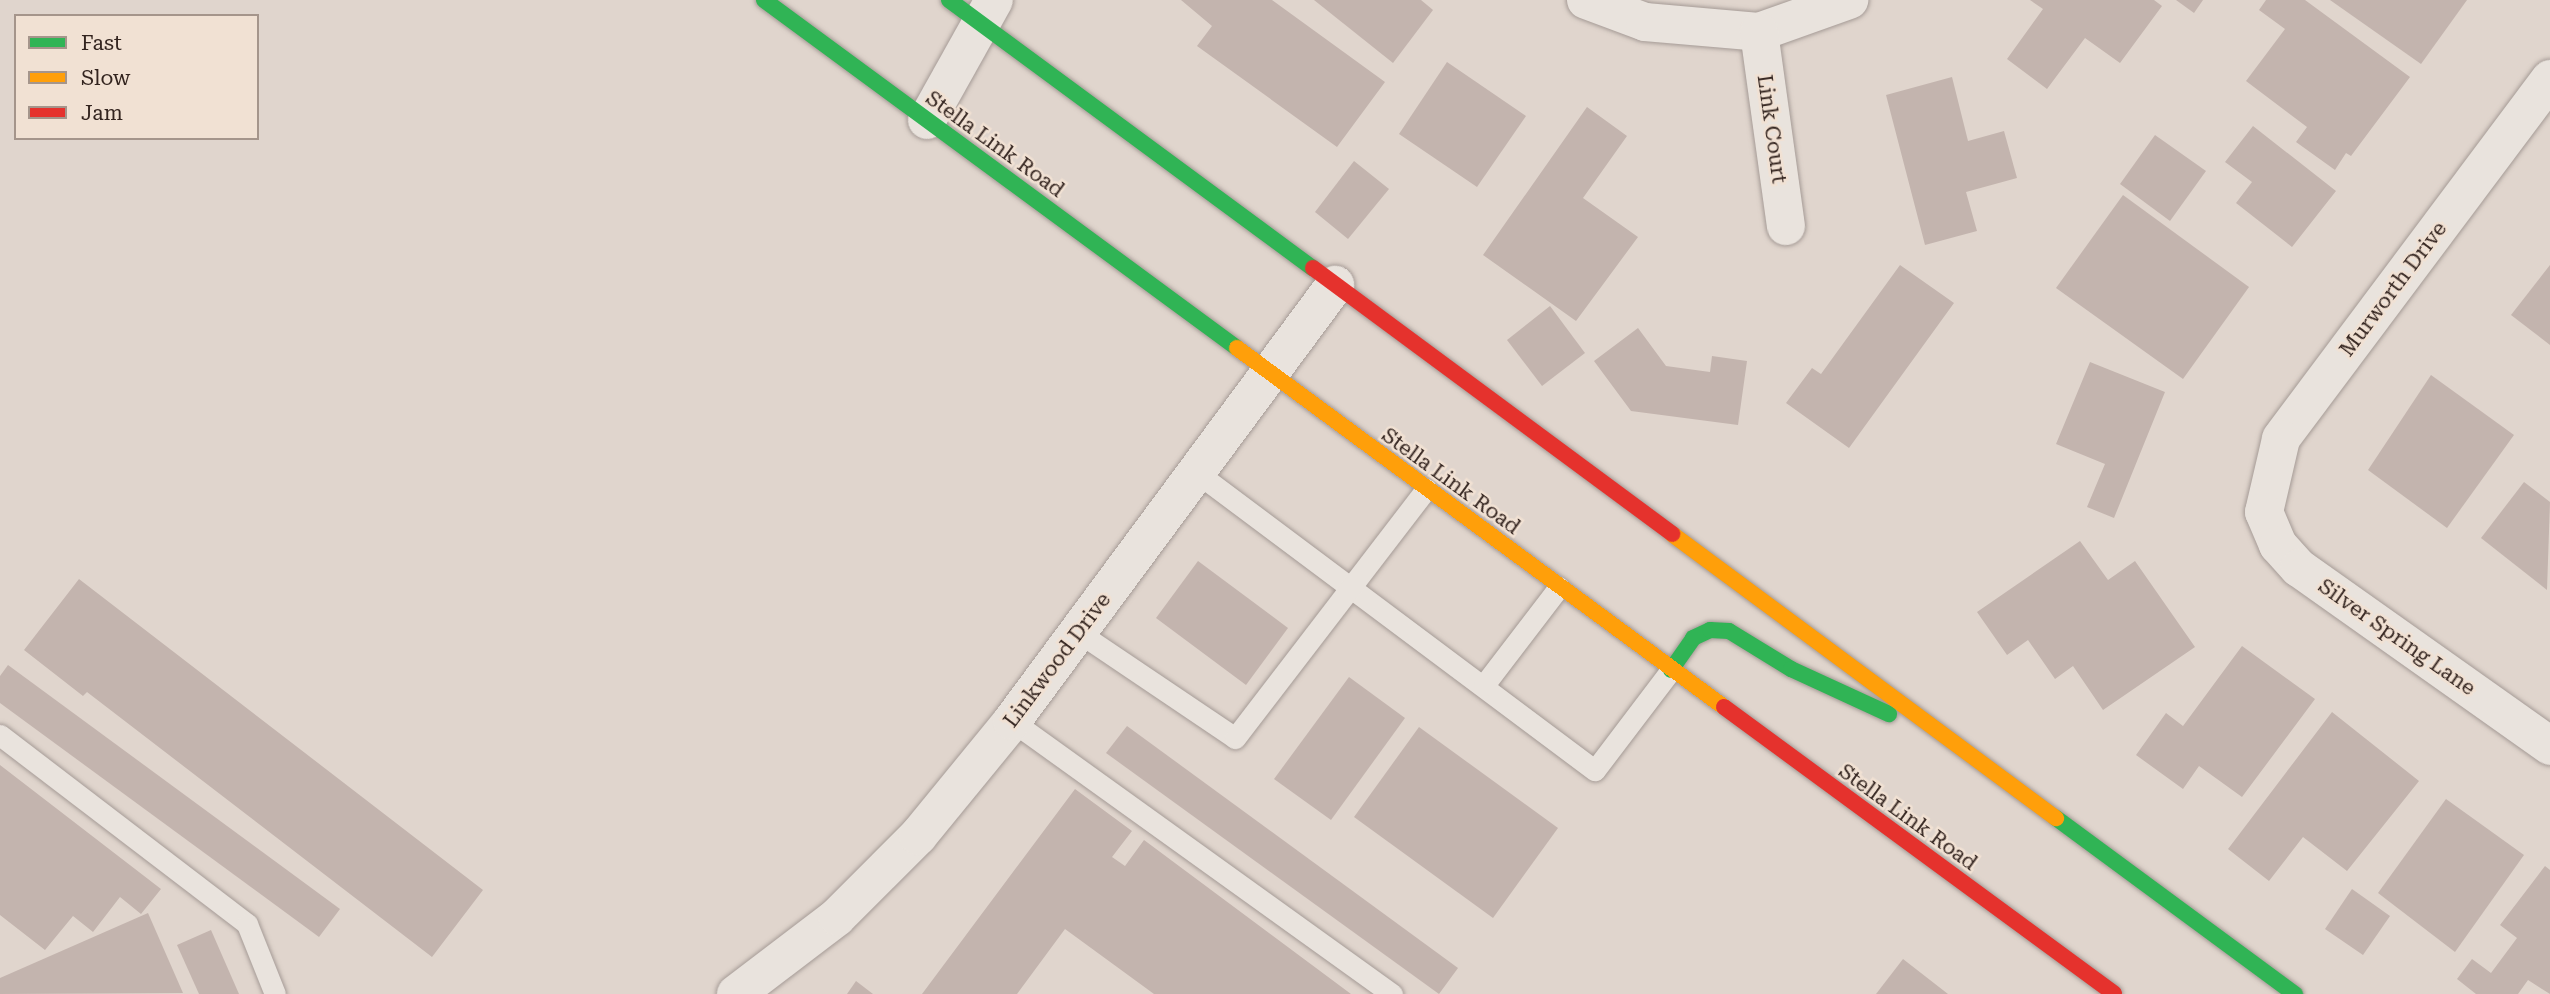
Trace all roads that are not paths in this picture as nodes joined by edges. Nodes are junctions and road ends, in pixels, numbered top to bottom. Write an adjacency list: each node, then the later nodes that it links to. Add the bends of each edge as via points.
1 (764, 0): 7 (main road, Stella Link Road)
2 (1586, 0): 5 (street, via 1644,22)
3 (1849, 0): 5 (street)
4 (974, 7): 7 (street); 9 (main road)
5 (1759, 32): 8 (street, Link Court)
6 (2550, 79): 13 (street, Murworth Drive, via 2281,439)
7 (927, 120): 10 (main road, Stella Link Road)
8 (1786, 226)
9 (1335, 285): 10 (street, Linkwood Drive); 22 (main road)
10 (1269, 373): 11 (street, Linkwood Drive); 12 (main road, Stella Link Road)
11 (1196, 472): 14 (lane); 16 (street, Linkwood Drive)
12 (1426, 489): 14 (lane); 15 (main road, Stella Link Road)
13 (2264, 512): 21 (street, Silver Spring Lane, via 2278,545 2299,568)
14 (1353, 585): 16 (lane, via 1235,738); 18 (lane)
15 (1559, 587): 17 (main road, Stella Link Road); 18 (lane)
16 (1078, 632): 19 (street, Linkwood Drive)
17 (1671, 670): 18 (lane, via 1595,770); 22 (main road, via 1693,638 1710,630 1729,631 1791,669); 26 (main road, Stella Link Road)
18 (1484, 685)
19 (1012, 721): 23 (street, Linkwood Drive, via 918,836 838,917); 25 (lane)
20 (0, 735): 24 (lane, via 247,924)
21 (2550, 746)
22 (1961, 748): 27 (main road)
23 (747, 991)
24 (275, 994)
25 (1392, 994)
26 (2114, 994)
27 (2295, 994)

